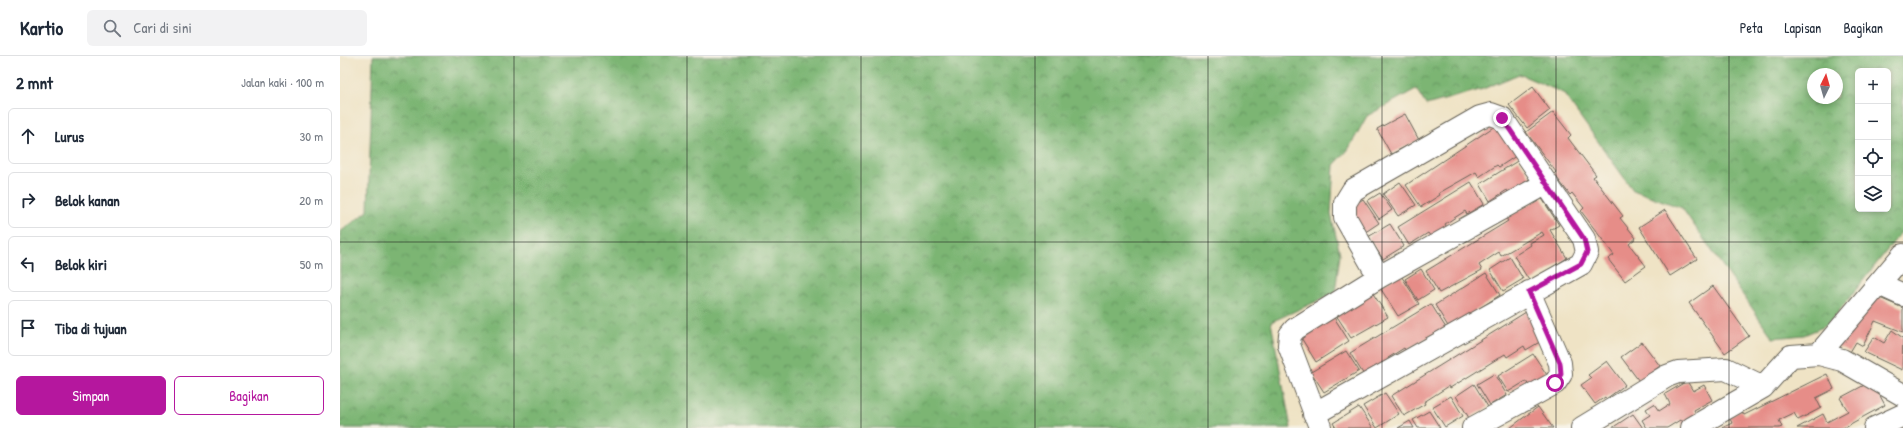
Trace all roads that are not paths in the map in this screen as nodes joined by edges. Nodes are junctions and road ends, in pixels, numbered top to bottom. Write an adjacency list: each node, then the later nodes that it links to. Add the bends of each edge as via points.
1 (1547, 183): 3 (street); 3 (street, via 1502,118 1491,114 1480,117 1353,190 1345,203 1345,217); 5 (street, via 1584,239 1587,252 1581,264)
2 (1903, 255): 4 (street)
3 (1379, 277): 11 (street, via 1295,329 1290,335 1290,345)
4 (1879, 284): 6 (street); 7 (street)
5 (1529, 292): 11 (street); 12 (street, via 1560,363 1561,374 1555,383)
6 (1903, 295)
7 (1819, 354): 8 (street, via 1791,356); 9 (street, via 1842,360)
8 (1763, 387): 13 (street, via 1726,369 1678,372 1667,376); 14 (street)
9 (1903, 395)
10 (1903, 415): 15 (street)
11 (1317, 421)
12 (1473, 428)
13 (1582, 428)
14 (1692, 428)
15 (1875, 428)

